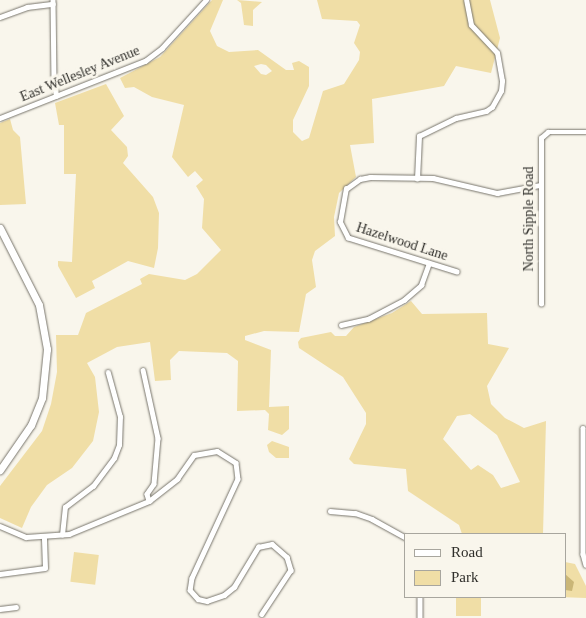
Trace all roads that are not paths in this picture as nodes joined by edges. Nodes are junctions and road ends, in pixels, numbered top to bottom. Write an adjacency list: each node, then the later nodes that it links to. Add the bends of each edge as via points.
1 (206, 0): 5 (street, East Wellesley Avenue, via 155,55)
2 (466, 0): 8 (street, via 471,25 497,53 502,81 500,91 492,107 456,118 419,136)
3 (53, 2): 4 (street); 5 (street, via 54,85)
4 (0, 17)
5 (57, 96): 6 (street, East Wellesley Avenue)
6 (0, 118)
7 (586, 132): 9 (street, North Sipple Road, via 543,134)
8 (417, 178): 9 (street, via 433,178 497,193); 11 (street, Hazelwood Lane, via 370,178 352,183 343,198 342,229 356,242)
9 (540, 185): 13 (street, North Sipple Road)
10 (0, 228): 18 (main road, via 39,305 47,349 45,380 36,414 14,455)
11 (429, 263): 12 (street, Hazelwood Lane); 14 (street, via 421,285 404,300 368,319)
12 (457, 272)
13 (541, 304)
14 (341, 325)
15 (143, 370): 19 (street, via 158,438 154,484 147,494)
16 (108, 373): 22 (street, via 120,417 118,445 114,458 93,486 65,507)
17 (583, 428): 25 (street, via 583,554)
18 (0, 470)
19 (149, 502): 22 (street); 30 (street, via 177,479 194,455 207,450 226,455 236,463 238,480 192,578 190,590 198,600 207,601 224,595 234,587 258,546 272,544 287,557 291,570)
20 (330, 511): 23 (street, via 355,513)
21 (0, 526): 24 (street, via 26,537)
22 (62, 535): 24 (street)
23 (404, 536)
24 (44, 538): 26 (street, via 45,568)
25 (586, 565)
26 (0, 574)
27 (420, 598): 31 (street)
28 (16, 607): 29 (street)
29 (0, 609)
30 (262, 614)
31 (420, 618)

